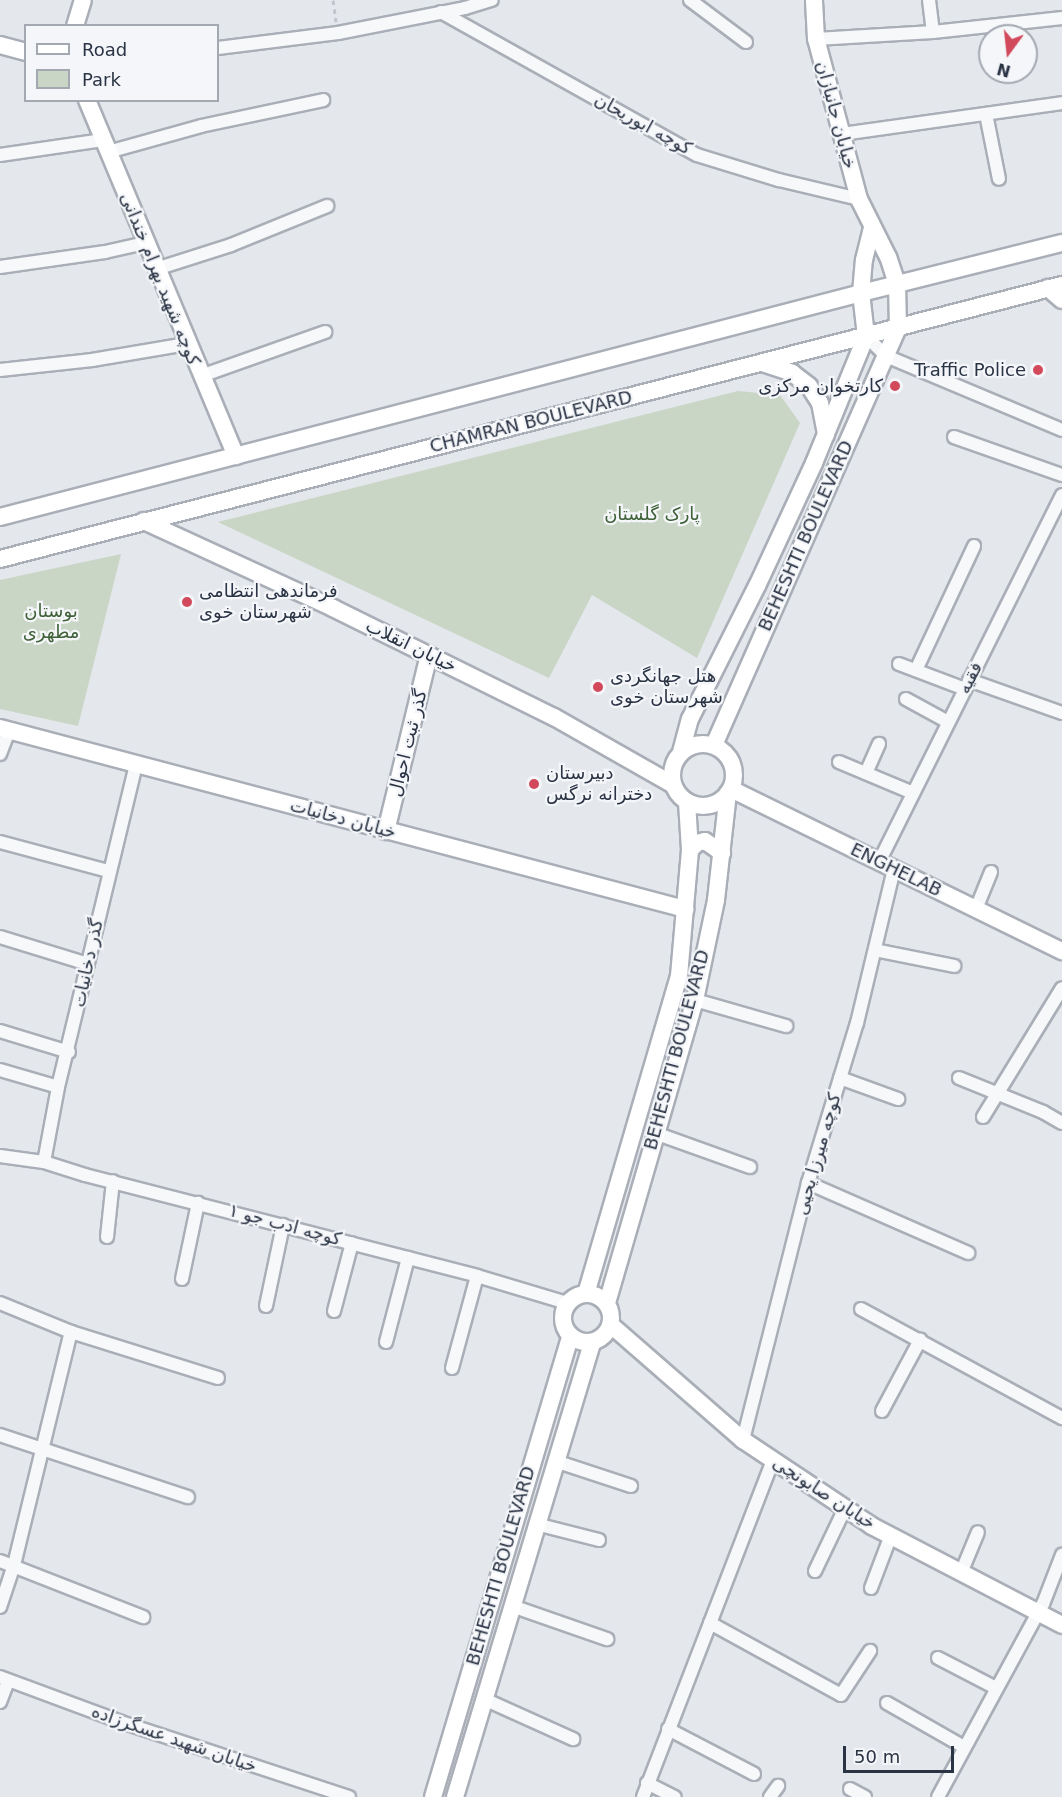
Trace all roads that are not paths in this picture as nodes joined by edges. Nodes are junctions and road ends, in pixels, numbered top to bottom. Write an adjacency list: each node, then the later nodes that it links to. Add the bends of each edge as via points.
1 (83, 0): 8 (main road)
2 (492, 0): 6 (street)
3 (690, 0): 11 (street)
4 (814, 0): 10 (main road, خیابان جانبازان)
5 (929, 0): 9 (street)
6 (441, 12): 13 (street, via 338,33); 23 (street, کوچه ابوریحان, via 698,155)
7 (1062, 18): 9 (street)
8 (76, 24)
9 (933, 32): 10 (street)
10 (816, 39): 19 (main road, خیابان جانبازان)
11 (747, 42)
12 (0, 45): 14 (main road)
13 (219, 48)
14 (24, 51)
15 (323, 100): 20 (street)
16 (88, 102): 20 (main road, کوچه شهید بهرام خندانی)
17 (1062, 103): 18 (street)
18 (986, 114): 19 (street); 22 (street)
19 (842, 134): 23 (main road, خیابان جانبازان)
20 (105, 146): 21 (street); 26 (main road, کوچه شهید بهرام خندانی)
21 (0, 155)
22 (999, 179)
23 (860, 199): 25 (main road, خیابان جانبازان)
24 (327, 206): 29 (street, via 231,245)
25 (872, 227): 30 (main road, خیابان جانبازان); 32 (main road)
26 (145, 243): 28 (street); 29 (main road, کوچه شهید بهرام خندانی)
27 (1062, 243): 30 (main road)
28 (0, 267)
29 (156, 269): 37 (main road, کوچه شهید بهرام خندانی)
30 (897, 284): 32 (main road); 34 (main road, خیابان جانبازان)
31 (1055, 287): 33 (main road); 34 (main road, CHAMRAN BOULEVARD)
32 (861, 293): 36 (main road); 45 (main road)
33 (1062, 300)
34 (898, 328): 36 (main road, CHAMRAN BOULEVARD); 38 (main road, BEHESHTI BOULEVARD)
35 (325, 332): 41 (street)
36 (866, 336): 38 (street); 39 (main road, CHAMRAN BOULEVARD); 43 (main road, BEHESHTI BOULEVARD)
37 (187, 344): 40 (street); 41 (main road, کوچه شهید بهرام خندانی)
38 (886, 356): 42 (street); 62 (main road, BEHESHTI BOULEVARD)
39 (761, 363): 43 (main road, via 792,373 809,386 820,403); 50 (main road, CHAMRAN BOULEVARD)
40 (0, 370)
41 (201, 376): 45 (main road, کوچه شهید بهرام خندانی)
42 (1062, 430)
43 (826, 434): 63 (main road, BEHESHTI BOULEVARD, via 757,586 690,719)
44 (954, 437): 46 (street)
45 (236, 456): 49 (main road)
46 (1062, 475)
47 (1062, 495): 48 (street, فقیه)
48 (1058, 515): 56 (street, فقیه)
49 (0, 517)
50 (144, 521): 52 (main road, CHAMRAN BOULEVARD); 53 (main road, خیابان انقلاب)
51 (974, 546): 55 (street)
52 (0, 559)
53 (429, 655): 68 (main road, خیابان انقلاب, via 554,717); 72 (main road, گذر ثبت احوال)
54 (899, 664): 55 (street)
55 (916, 670): 56 (street)
56 (967, 684): 58 (street); 59 (street, فقیه)
57 (906, 699): 59 (street)
58 (1062, 713)
59 (948, 722): 70 (street, فقیه)
60 (5, 729): 64 (street); 66 (main road, خیابان دخانیات)
61 (879, 744): 67 (street)
62 (714, 745): 63 (main road, via 696,744); 69 (main road, via 723,751 734,769)
63 (681, 752): 68 (main road, via 672,767)
64 (0, 754)
65 (839, 762): 67 (street)
66 (136, 765): 72 (main road, خیابان دخانیات); 77 (street, گذر دخانیات)
67 (866, 773): 70 (street)
68 (672, 784): 71 (main road)
69 (729, 791): 71 (main road, via 722,800 705,806); 75 (main road, BEHESHTI BOULEVARD); 76 (main road, ENGHELAB)
70 (913, 793): 76 (street, فقیه)
71 (687, 802): 74 (main road, BEHESHTI BOULEVARD)
72 (386, 831): 79 (main road, خیابان دخانیات)
73 (0, 842): 77 (street)
74 (690, 850): 75 (main road, via 705,841); 79 (main road, BEHESHTI BOULEVARD)
75 (722, 853): 87 (main road, BEHESHTI BOULEVARD)
76 (886, 866): 80 (main road, ENGHELAB); 82 (street, کوچه میرزا یحیی)
77 (108, 871): 84 (street, گذر دخانیات)
78 (991, 872): 80 (street)
79 (686, 909): 113 (main road, BEHESHTI BOULEVARD, via 679,976)
80 (976, 909): 83 (main road, ENGHELAB)
81 (0, 937): 84 (street)
82 (875, 950): 85 (street); 92 (street, کوچه میرزا یحیی)
83 (1062, 951)
84 (88, 964): 90 (street, گذر دخانیات)
85 (954, 966)
86 (1062, 988): 95 (street)
87 (695, 1000): 88 (street); 99 (main road, BEHESHTI BOULEVARD)
88 (786, 1026)
89 (0, 1031): 90 (street)
90 (69, 1052): 94 (street, گذر دخانیات)
91 (0, 1070): 94 (street)
92 (840, 1078): 96 (street); 104 (street, کوچه میرزا یحیی)
93 (958, 1078): 95 (street)
94 (58, 1088): 101 (street, گذر دخانیات)
95 (998, 1093): 97 (street); 98 (street)
96 (898, 1099)
97 (983, 1117)
98 (1062, 1123)
99 (655, 1133): 102 (street); 115 (main road, BEHESHTI BOULEVARD)
100 (0, 1156): 101 (street, کوچه ادب جو ۱)
101 (44, 1162): 103 (street, کوچه ادب جو ۱)
102 (750, 1167)
103 (113, 1181): 105 (street, کوچه ادب جو ۱); 107 (street)
104 (808, 1183): 109 (street); 131 (street, کوچه میرزا یحیی)
105 (198, 1203): 106 (street, کوچه ادب جو ۱); 112 (street)
106 (283, 1225): 108 (street, کوچه ادب جو ۱); 117 (street)
107 (107, 1237)
108 (351, 1243): 110 (street, کوچه ادب جو ۱); 119 (street)
109 (968, 1253)
110 (408, 1258): 111 (street, کوچه ادب جو ۱); 124 (street)
111 (477, 1276): 116 (street, کوچه ادب جو ۱); 126 (street)
112 (182, 1279)
113 (586, 1294): 115 (main road); 116 (main road)
114 (0, 1303): 121 (street)
115 (607, 1303): 120 (main road)
116 (567, 1304): 122 (main road, via 564,1326)
117 (266, 1305)
118 (861, 1309): 123 (street)
119 (334, 1311)
120 (611, 1325): 125 (main road, via 604,1336); 131 (main road, خیابان صابونچی)
121 (71, 1332): 127 (street); 132 (street)
122 (570, 1336): 125 (main road, via 580,1342); 170 (main road, BEHESHTI BOULEVARD)
123 (920, 1340): 128 (street); 129 (street)
124 (386, 1342)
125 (592, 1342): 134 (main road, BEHESHTI BOULEVARD)
126 (452, 1368)
127 (218, 1378)
128 (882, 1411)
129 (1062, 1418)
130 (0, 1435): 132 (street)
131 (743, 1440): 133 (main road, خیابان صابونچی)
132 (42, 1449): 136 (street); 144 (street)
133 (772, 1460): 137 (main road, خیابان صابونچی); 152 (street)
134 (555, 1461): 135 (street); 138 (main road, BEHESHTI BOULEVARD)
135 (631, 1486)
136 (188, 1497)
137 (845, 1508): 140 (main road, خیابان صابونچی); 145 (street)
138 (536, 1524): 141 (street); 148 (main road, BEHESHTI BOULEVARD)
139 (978, 1532): 146 (street)
140 (891, 1535): 146 (main road, خیابان صابونچی); 147 (street)
141 (599, 1540)
142 (1062, 1557): 150 (street)
143 (0, 1561): 144 (street)
144 (14, 1565): 149 (street); 151 (street)
145 (815, 1571)
146 (961, 1573): 150 (main road, خیابان صابونچی)
147 (871, 1588)
148 (512, 1606): 154 (street); 159 (main road, BEHESHTI BOULEVARD)
149 (0, 1607)
150 (1037, 1614): 153 (main road, خیابان صابونچی); 158 (street)
151 (143, 1617)
152 (710, 1623): 155 (street, via 841,1695); 162 (street)
153 (1062, 1625)
154 (607, 1638)
155 (870, 1651)
156 (938, 1658): 158 (street)
157 (4, 1679): 160 (street); 169 (street, خیابان شهید عسگرزاده)
158 (996, 1688): 164 (street)
159 (484, 1699): 163 (street); 171 (main road, BEHESHTI BOULEVARD)
160 (0, 1702)
161 (887, 1703): 164 (street)
162 (668, 1730): 165 (street); 166 (street)
163 (573, 1739)
164 (964, 1747): 176 (street)
165 (754, 1774)
166 (647, 1783): 172 (street); 173 (street)
167 (778, 1785): 174 (street)
168 (850, 1789): 175 (street)
169 (349, 1797)
170 (433, 1797)
171 (455, 1797)
172 (643, 1797)
173 (675, 1797)
174 (770, 1797)
175 (864, 1797)
176 (938, 1797)

